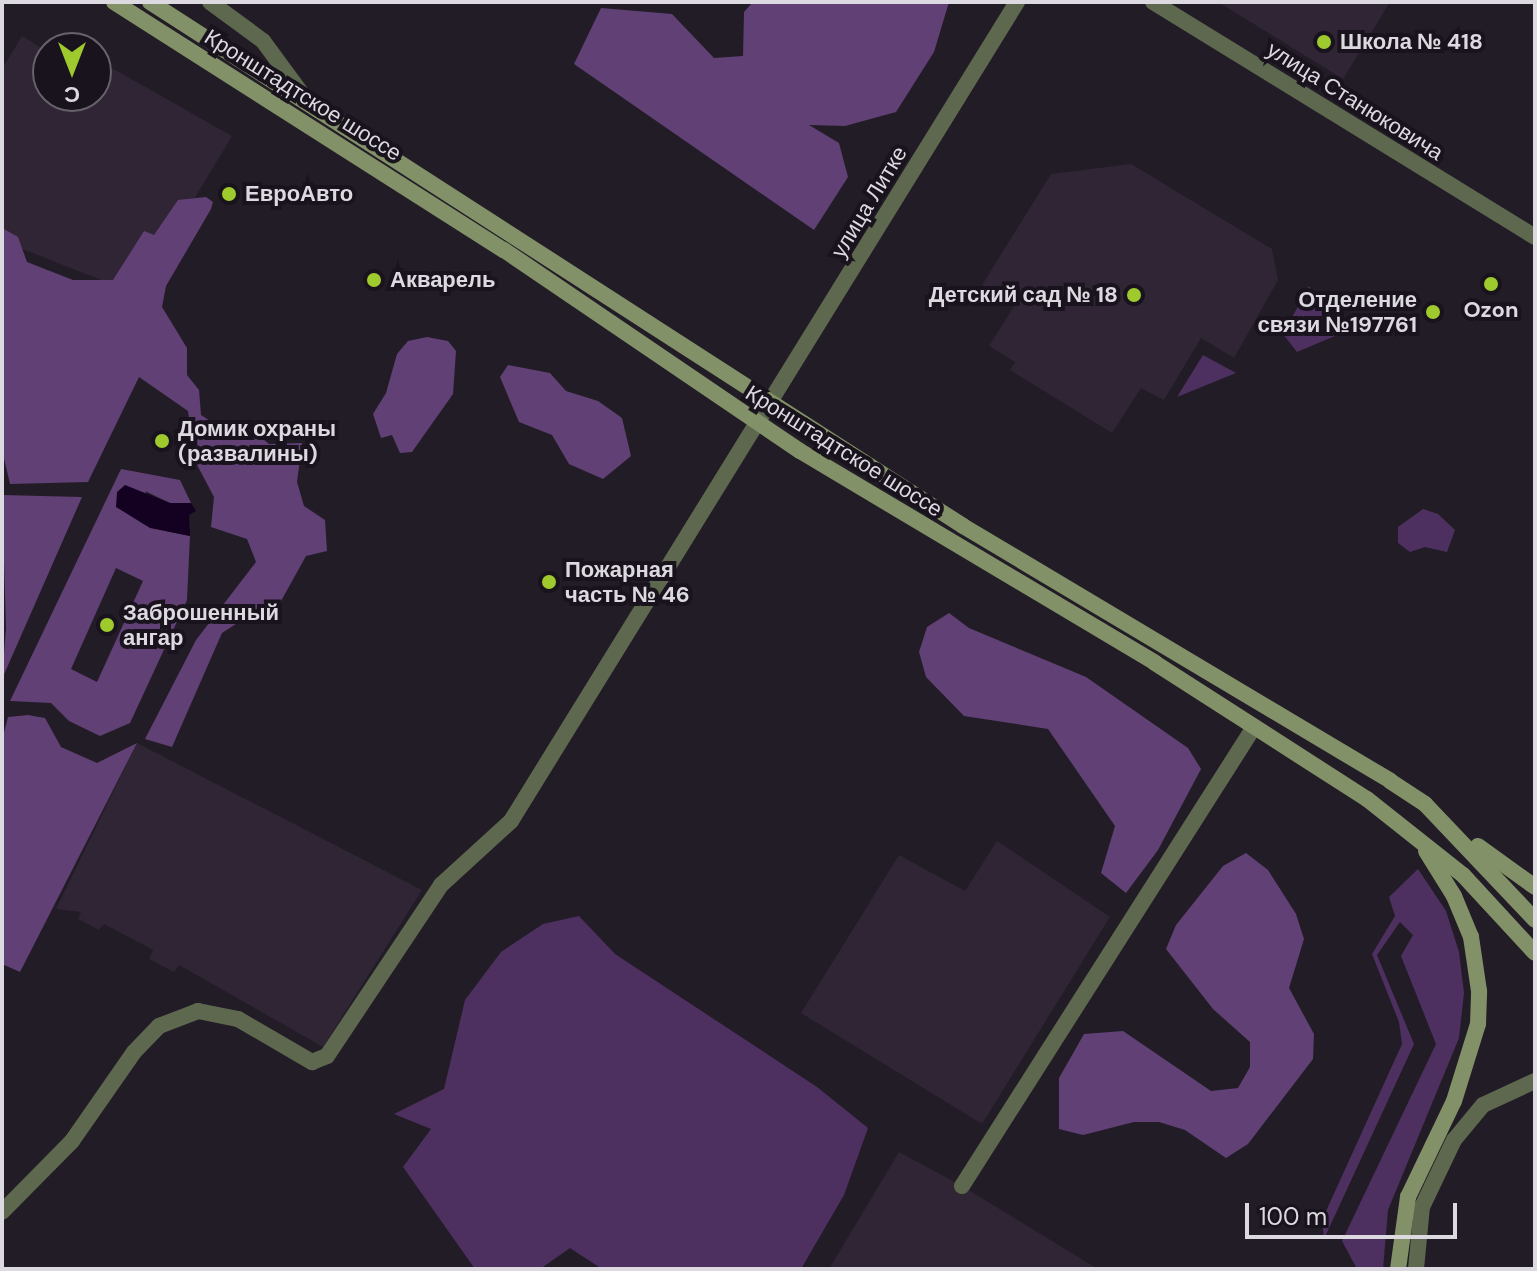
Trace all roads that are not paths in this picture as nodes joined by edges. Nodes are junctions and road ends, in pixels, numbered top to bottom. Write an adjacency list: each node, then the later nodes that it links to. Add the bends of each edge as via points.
1 (114, 2): 9 (main road, Кронштадтское шоссе, via 504,250)
2 (150, 2): 6 (main road, Кронштадтское шоссе)
3 (210, 2): 6 (street, via 263,41)
4 (1017, 2): 8 (street, улица Литке)
5 (1153, 2): 7 (street, улица Станюковича)
6 (308, 102): 8 (main road, Кронштадтское шоссе)
7 (1535, 237)
8 (773, 400): 9 (street, улица Литке); 11 (main road, Кронштадтское шоссе, via 963,526)
9 (758, 424): 10 (main road, Кронштадтское шоссе); 18 (street, улица Литке, via 511,821 441,885 327,1056 312,1062 238,1019 198,1011 159,1026 134,1052 72,1141)
10 (1254, 727): 12 (main road, Кронштадтское шоссе); 17 (street)
11 (1425, 804): 13 (main road); 14 (main road, Кронштадтское шоссе)
12 (1414, 833): 15 (main road, Кронштадтское шоссе, via 1463,875); 19 (main road, via 1464,917 1479,991 1468,1064 1404,1209)
13 (1535, 887)
14 (1535, 920)
15 (1535, 953)
16 (1535, 1081): 20 (street, via 1483,1105 1454,1140 1422,1207)
17 (962, 1186)
18 (2, 1212)
19 (1398, 1269)
20 (1416, 1269)

